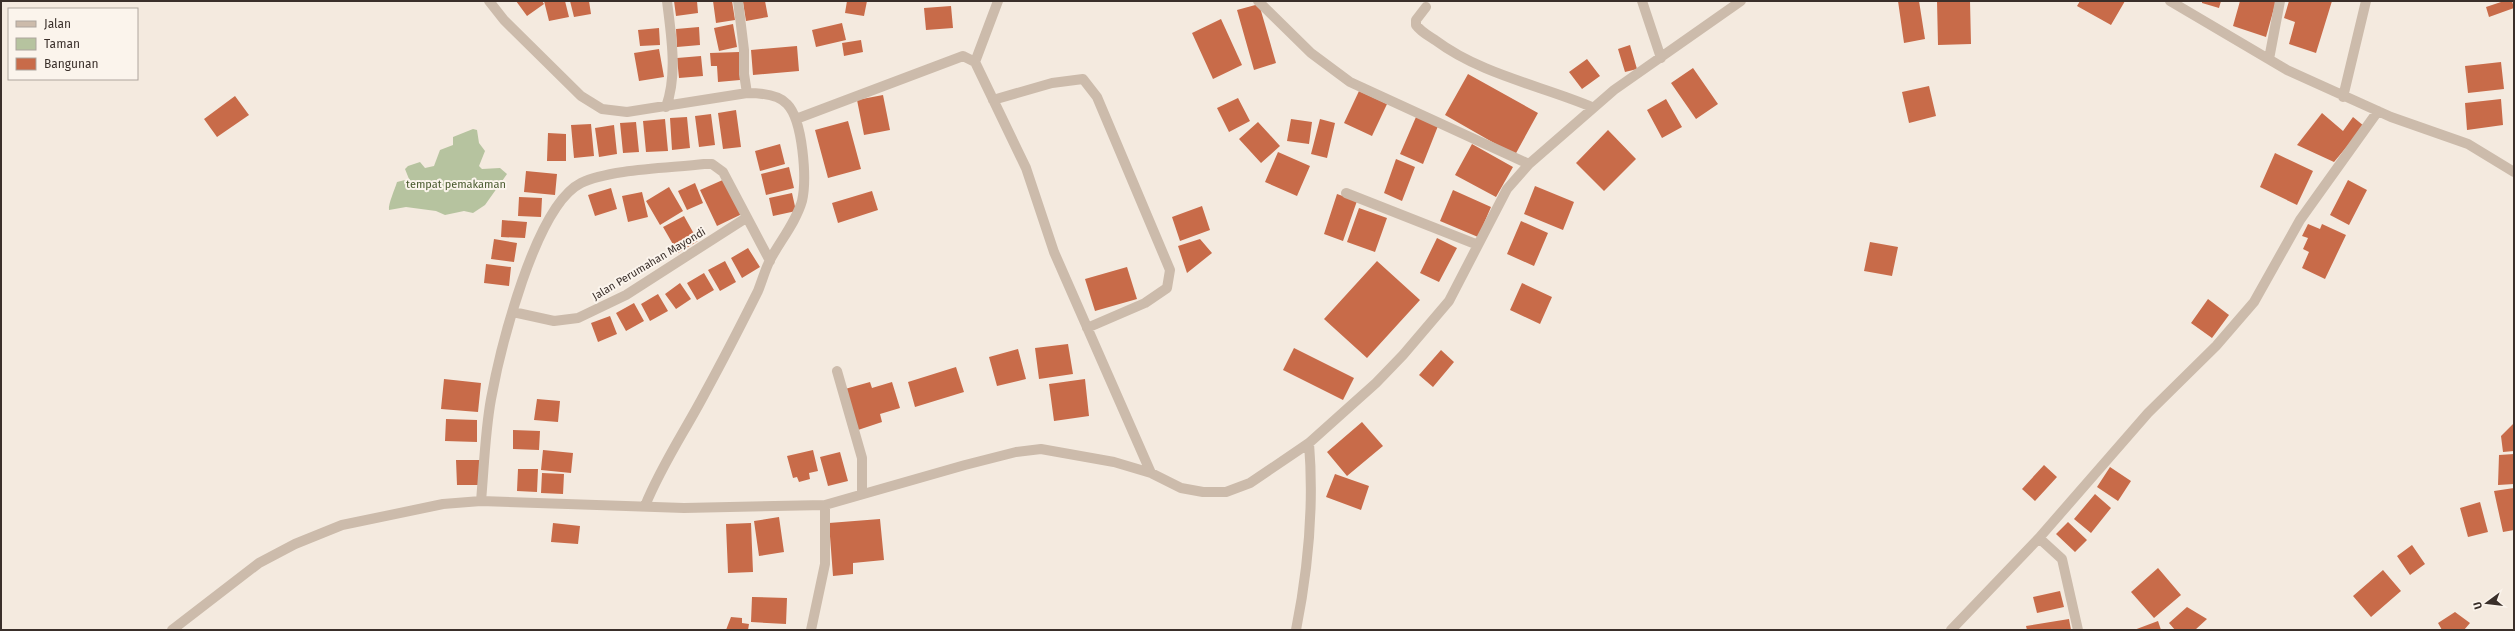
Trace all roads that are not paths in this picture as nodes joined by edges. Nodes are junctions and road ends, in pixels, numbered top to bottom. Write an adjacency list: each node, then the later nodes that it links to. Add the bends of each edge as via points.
1 (489, 1): 18 (street, via 504,20 549,65 581,96 595,105 618,112)
2 (667, 1): 18 (street, via 672,75 670,97)
3 (738, 1): 15 (street, via 744,74)
4 (998, 1): 14 (street)
5 (1258, 1): 22 (street, via 1311,53 1350,82)
6 (1642, 1): 12 (street)
7 (1741, 1): 12 (street)
8 (2170, 1): 13 (street)
9 (2280, 1): 13 (street)
10 (2366, 1): 16 (street)
11 (1426, 7): 19 (street, via 1416,20 1416,25 1448,50 1519,83 1562,94)
12 (1661, 58): 19 (street)
13 (2269, 59): 16 (street)
14 (975, 62): 17 (street); 21 (street, via 963,56)
15 (748, 92): 18 (street); 21 (street, via 778,98 787,104)
16 (2343, 97): 20 (street)
17 (993, 100): 29 (street, via 1026,168 1054,252); 29 (street, via 1052,83 1083,79 1097,97 1170,270 1167,288 1145,303)
18 (666, 107)
19 (1592, 107): 22 (street)
20 (2378, 111): 23 (street, via 2468,144); 37 (street, via 2300,220 2254,302 2216,346 2148,413)
21 (796, 119): 27 (street, via 803,168 803,194 798,211)
22 (1529, 164): 26 (street, via 1507,190)
23 (2514, 172)
24 (1346, 193): 26 (street)
25 (746, 218): 27 (street); 28 (street, Jalan Perumahan Mayondi, via 626,295 578,318 554,321); 28 (street, via 723,172 712,164 604,175 580,183 564,199 544,228 527,266)
26 (1478, 245): 31 (street, via 1449,301 1376,383)
27 (770, 261): 36 (street, via 711,382 655,480)
28 (513, 312): 34 (street, via 491,400)
29 (1087, 328): 32 (street)
30 (838, 371): 33 (street, via 862,458)
31 (1309, 443): 32 (street, via 1250,483 1226,492 1203,492 1181,488); 40 (street, via 1311,470 1304,592)
32 (1151, 473): 33 (street, via 1114,462 1040,449 1016,452)
33 (862, 492): 35 (street)
34 (481, 501): 36 (street); 38 (street, via 443,504 342,525 295,544 259,563)
35 (825, 504): 36 (street, via 739,508); 39 (street, via 825,564)
36 (645, 506)
37 (2039, 538): 41 (street); 42 (street, via 2062,559)
38 (172, 630)
39 (811, 630)
40 (1296, 630)
41 (1951, 630)
42 (2078, 630)

